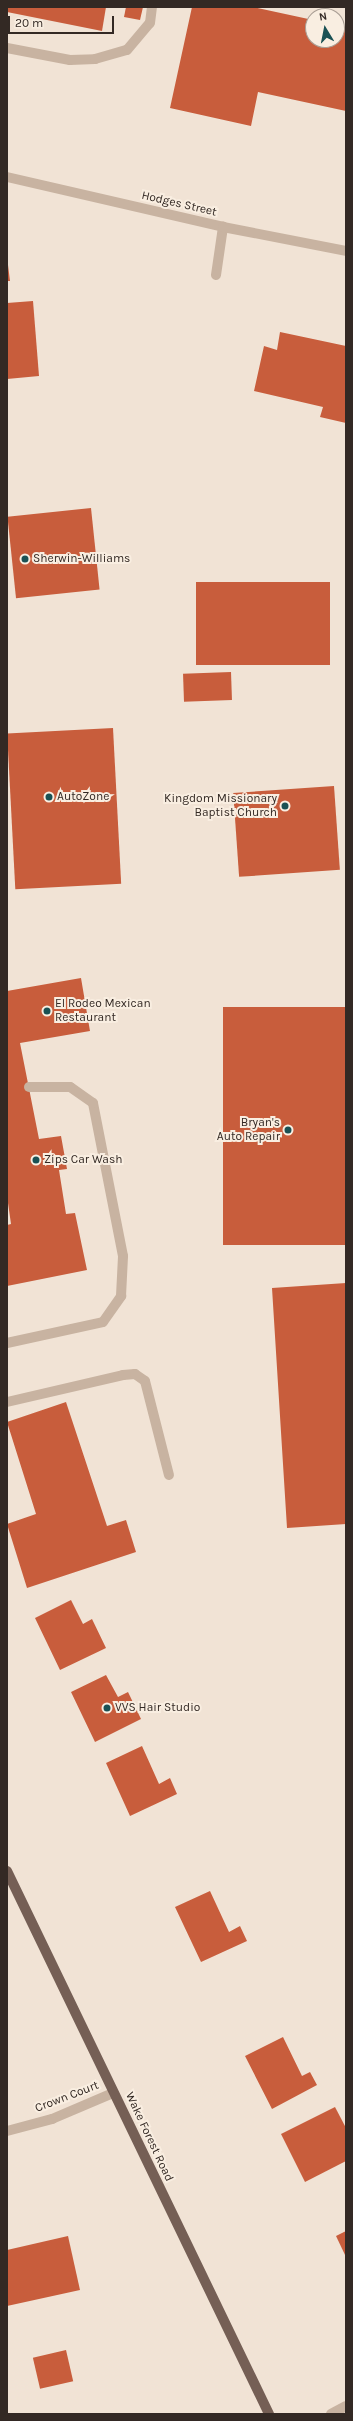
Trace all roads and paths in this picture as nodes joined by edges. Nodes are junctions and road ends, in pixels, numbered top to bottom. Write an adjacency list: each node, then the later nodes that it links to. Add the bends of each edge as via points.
1 (152, 7): 2 (street, via 150,23 126,50 95,59 70,60)
2 (7, 48)
3 (7, 177): 4 (street, Hodges Street)
4 (223, 227): 5 (street, Hodges Street); 6 (street)
5 (346, 252)
6 (216, 275)
7 (29, 1087): 8 (street, via 70,1087 93,1103 123,1256 121,1296 104,1322)
8 (7, 1343)
9 (7, 1402): 10 (street, via 135,1374 145,1380)
10 (169, 1475)
11 (7, 1871): 12 (main road, Wake Forest Road)
12 (114, 2093): 13 (street, Crown Court, via 52,2119); 15 (main road, Wake Forest Road)
13 (7, 2131)
14 (346, 2406): 16 (street)
15 (269, 2414)
16 (331, 2414)

